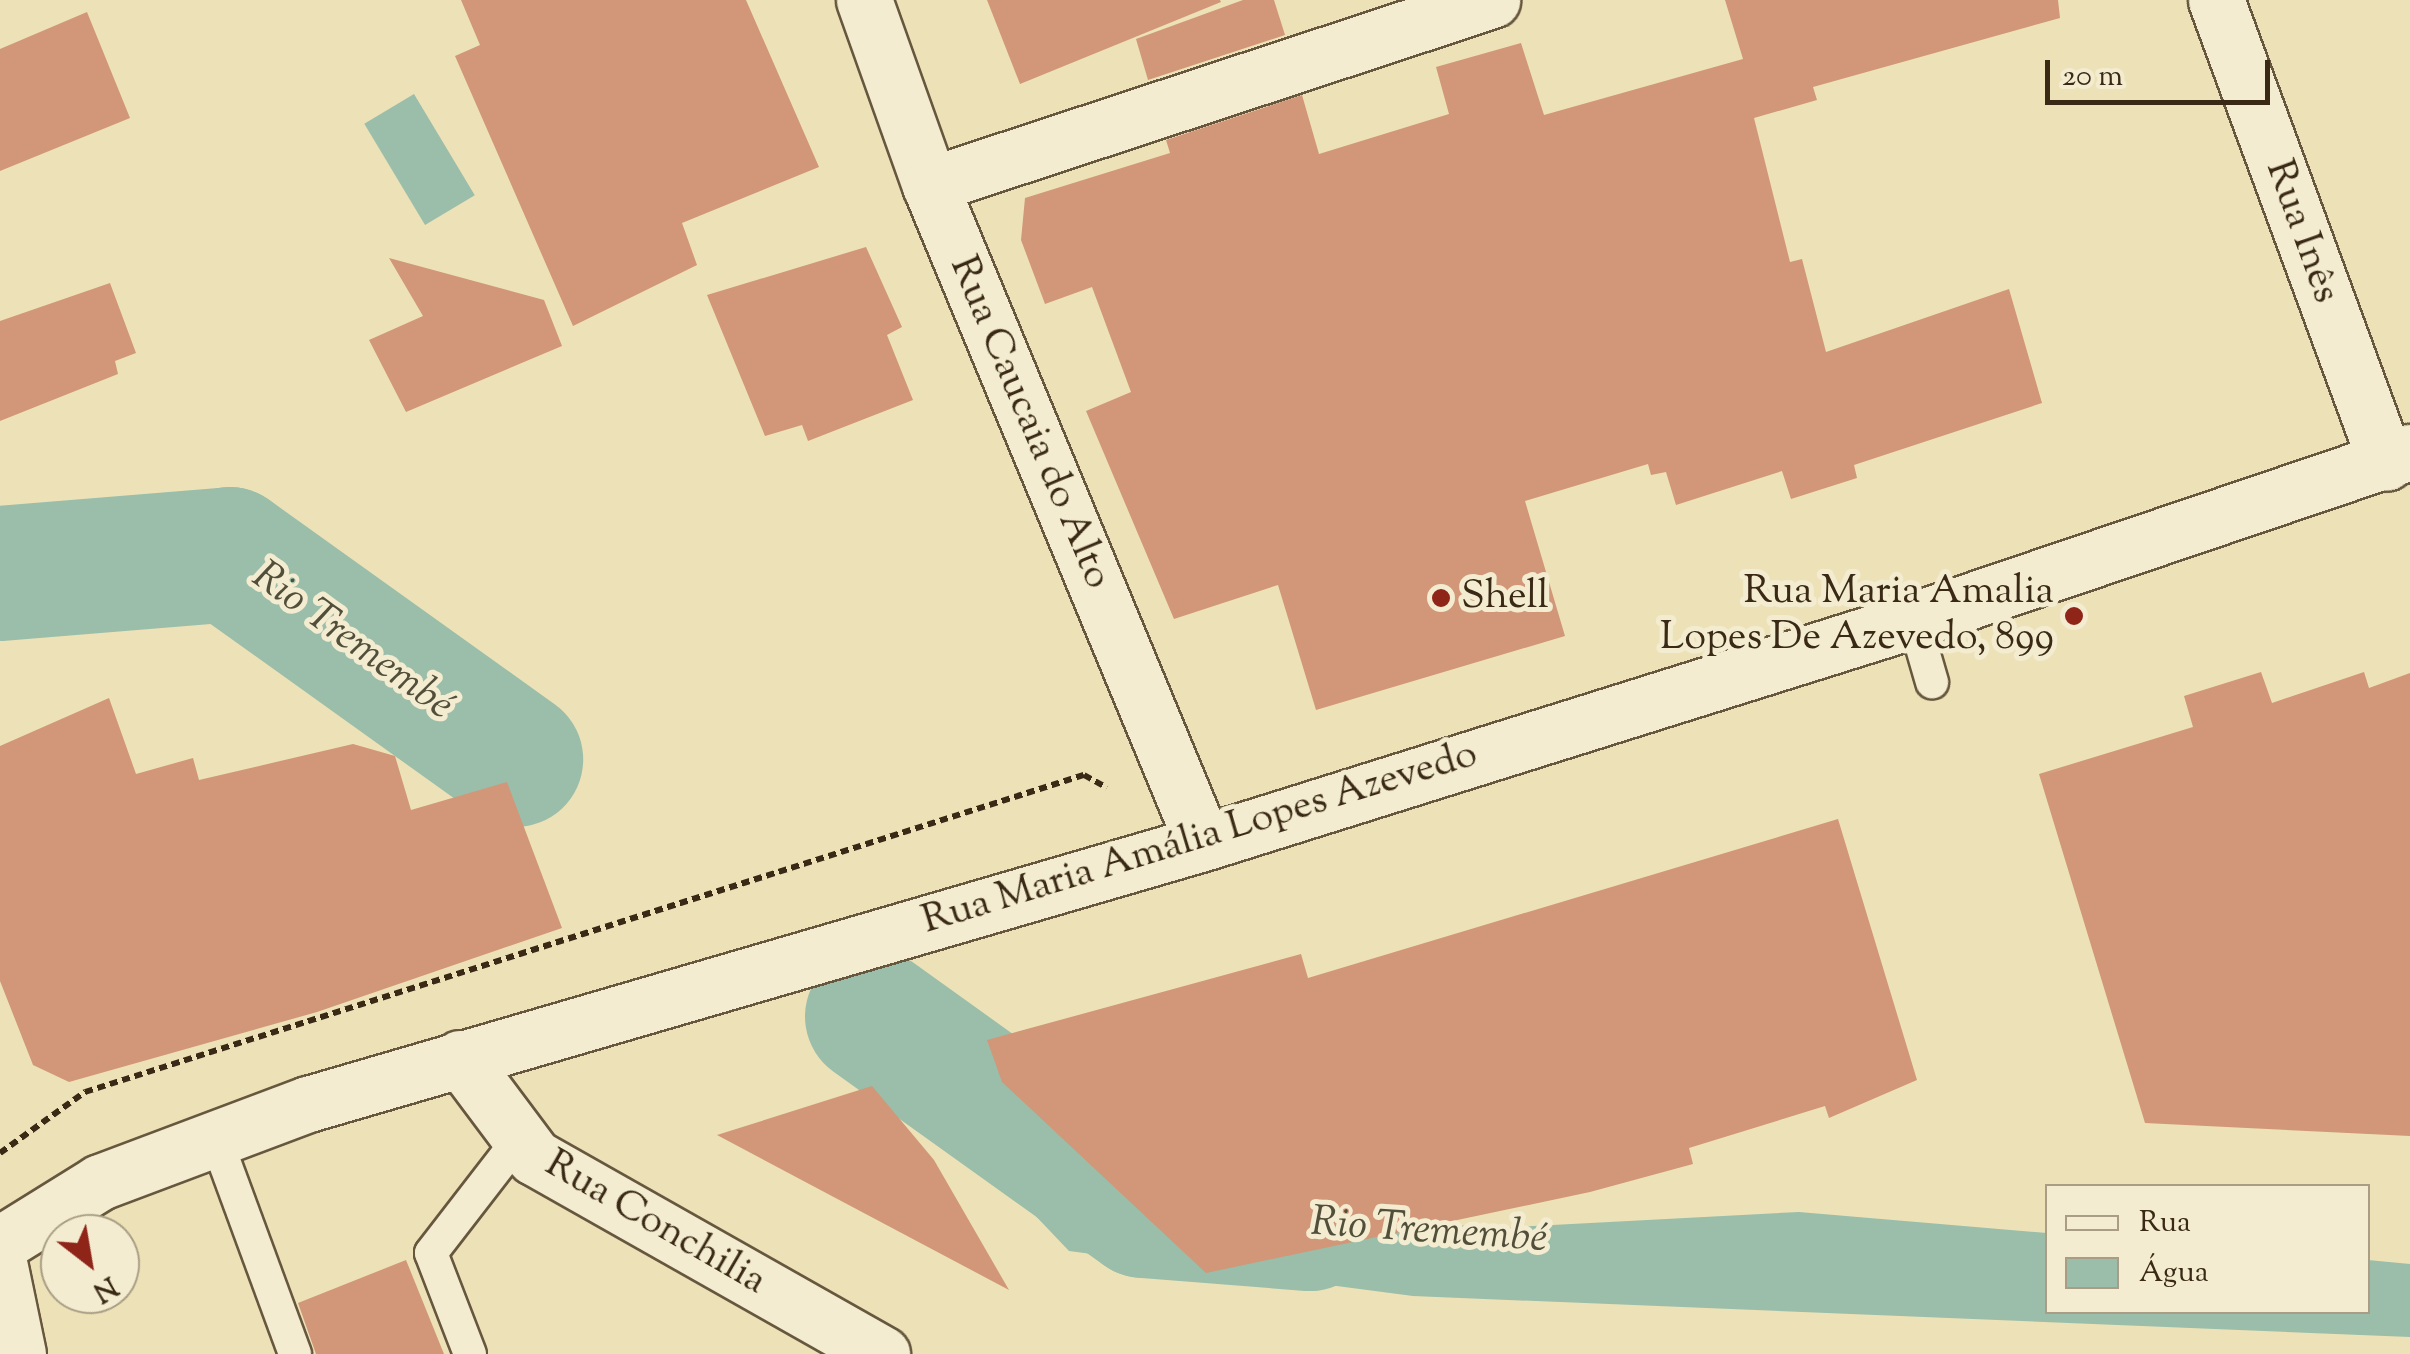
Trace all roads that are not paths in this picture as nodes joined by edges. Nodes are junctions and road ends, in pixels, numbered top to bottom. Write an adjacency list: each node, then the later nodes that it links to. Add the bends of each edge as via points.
1 (864, 0): 4 (main road, Rua Caucaia do Alto)
2 (1492, 0): 4 (main road)
3 (2216, 0): 5 (main road, Rua Inês)
4 (930, 185): 8 (main road, Rua Caucaia do Alto)
5 (2398, 458): 6 (main road, Rua Maria Amália Lopes Azevedo)
6 (1914, 620): 7 (lane); 8 (main road, Rua Maria Amália Lopes Azevedo)
7 (1932, 682)
8 (1203, 843): 9 (main road, Rua Maria Amália Lopes Azevedo)
9 (460, 1058): 10 (main road, Rua Conchilia); 11 (main road, Rua Maria Amália Lopes Azevedo)
10 (520, 1138): 16 (lane, via 432,1253); 17 (main road, Rua Conchilia, via 534,1156)
11 (216, 1139): 12 (main road, Rua Maria Amália Lopes Azevedo, via 100,1182); 15 (lane)
12 (0, 1244)
13 (0, 1267): 14 (main road)
14 (18, 1354)
15 (295, 1354)
16 (470, 1354)
17 (882, 1354)

